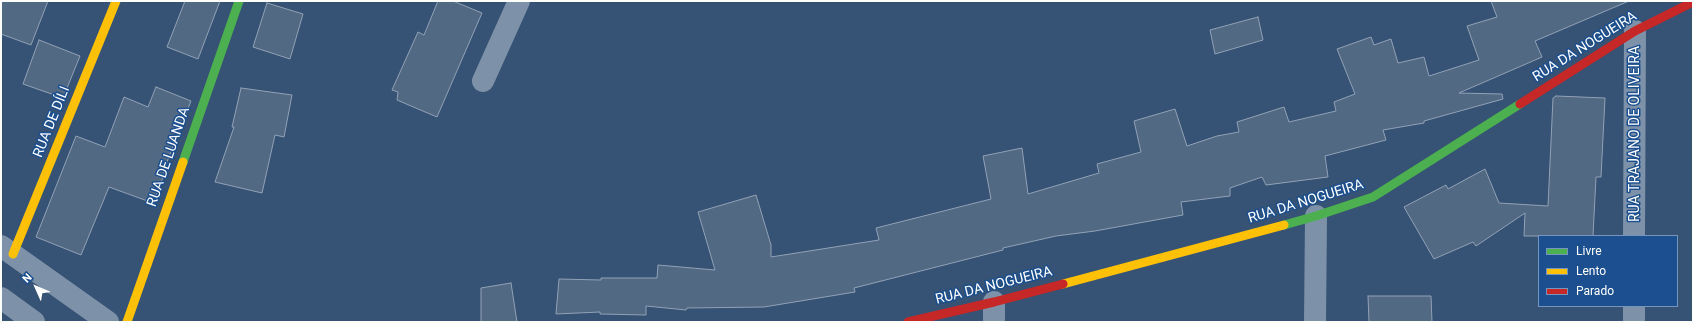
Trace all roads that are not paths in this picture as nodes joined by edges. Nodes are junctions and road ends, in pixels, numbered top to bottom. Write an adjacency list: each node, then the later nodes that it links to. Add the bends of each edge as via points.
1 (116, 1): 9 (street, RUA DE DÍLI)
2 (239, 1): 15 (street, RUA DE LUANDA)
3 (519, 1): 6 (street)
4 (1693, 2): 5 (street, RUA DA NOGUEIRA)
5 (1635, 31): 7 (street, RUA DA NOGUEIRA, via 1373,197); 8 (street, RUA TRAJANO DE OLIVEIRA)
6 (482, 81)
7 (1316, 216): 12 (street, RUA DA NOGUEIRA); 17 (street)
8 (1634, 235)
9 (7, 250): 14 (street)
10 (1, 298): 13 (street)
11 (1634, 307): 18 (street)
12 (994, 312): 16 (street, RUA DA NOGUEIRA)
13 (34, 322)
14 (108, 322)
15 (127, 322)
16 (908, 322)
17 (1315, 322)
18 (1634, 322)

